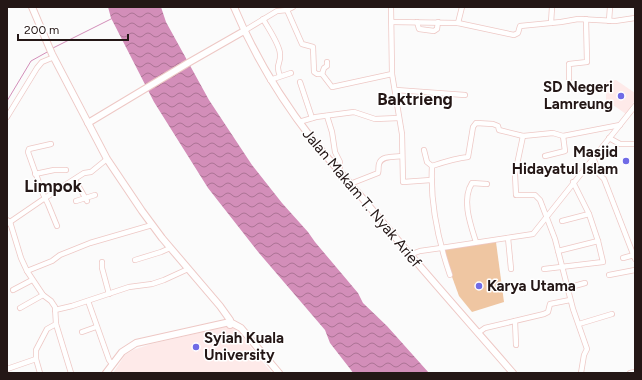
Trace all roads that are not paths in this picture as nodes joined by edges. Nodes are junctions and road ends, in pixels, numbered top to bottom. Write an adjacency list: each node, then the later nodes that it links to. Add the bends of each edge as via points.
1 (32, 7): 20 (street)
2 (234, 7): 19 (street, Jalan Makam T. Nyak Arief)
3 (293, 7): 9 (street)
4 (390, 7): 14 (street)
5 (462, 7): 17 (street)
6 (552, 7): 18 (street)
7 (610, 7): 13 (street)
8 (277, 9): 9 (street); 11 (street)
9 (287, 10): 23 (street, via 302,44 313,47 314,72)
10 (635, 18): 13 (street)
11 (263, 19): 19 (street); 25 (street, via 280,52 277,67)
12 (586, 19): 13 (street); 18 (street); 26 (street, via 587,62 569,64)
13 (608, 21)
14 (392, 22): 15 (street); 24 (street)
15 (418, 22): 16 (street); 16 (street, via 419,29 434,31)
16 (438, 22): 17 (street)
17 (458, 23): 18 (street, via 514,35 518,33 520,26)
18 (551, 23)
19 (244, 31): 27 (street, Jalan Makam T. Nyak Arief); 37 (street)
20 (53, 56): 33 (street, via 36,68); 37 (street)
21 (327, 62): 23 (street)
22 (291, 73): 25 (street)
23 (322, 74): 24 (street, via 332,87)
24 (392, 74): 29 (street)
25 (280, 76): 27 (street)
26 (569, 79)
27 (270, 80): 36 (street, Jalan Makam T. Nyak Arief)
28 (300, 82): 34 (street)
29 (396, 90): 30 (street); 35 (street)
30 (465, 95)
31 (635, 106): 38 (street)
32 (327, 116): 34 (street); 35 (street, via 354,112 375,119); 51 (street, via 340,165)
33 (7, 117)
34 (312, 118): 36 (street)
35 (399, 118): 45 (street)
36 (299, 122): 51 (street, Jalan Makam T. Nyak Arief)
37 (88, 123): 48 (street)
38 (620, 125): 40 (street); 41 (street)
39 (523, 136): 40 (street, via 553,132); 49 (street, via 499,130 498,126 493,124 476,123 473,127 468,157); 63 (street, via 515,174 516,195 534,195 539,198)
40 (563, 136): 46 (street, via 565,151)
41 (609, 138): 43 (street, via 620,144); 47 (street)
42 (51, 144): 52 (street, via 29,149)
43 (635, 144)
44 (424, 150): 49 (street, via 427,162)
45 (402, 156): 54 (street, via 403,182); 56 (street, via 381,160 378,173)
46 (545, 156)
47 (593, 157): 55 (street); 71 (street)
48 (107, 159): 53 (street, via 91,172 84,173); 66 (street)
49 (432, 166): 54 (street)
50 (66, 170): 52 (street)
51 (337, 170): 56 (street, Jalan Makam T. Nyak Arief)
52 (35, 174): 59 (street)
53 (75, 180): 59 (street); 60 (street)
54 (431, 180): 73 (street)
55 (573, 182): 62 (street); 63 (street)
56 (350, 184): 75 (street, Jalan Makam T. Nyak Arief)
57 (487, 184): 69 (street, via 472,183 467,195 469,218)
58 (95, 195): 60 (street)
59 (45, 198): 65 (street); 67 (street)
60 (87, 199): 61 (street)
61 (76, 201)
62 (589, 214): 64 (street); 70 (street)
63 (546, 217): 68 (street, via 532,234); 74 (street)
64 (562, 221)
65 (8, 222): 85 (street)
66 (152, 225): 72 (street); 85 (street, via 60,255)
67 (57, 226)
68 (508, 238): 69 (street); 80 (street)
69 (476, 242): 73 (street)
70 (598, 242): 74 (street); 81 (street, via 603,262)
71 (632, 244): 76 (street)
72 (170, 248): 78 (street); 82 (street)
73 (441, 248): 75 (street); 86 (street)
74 (558, 251): 81 (street)
75 (409, 255): 105 (street, Jalan Makam T. Nyak Arief)
76 (634, 257): 77 (street)
77 (623, 258)
78 (135, 260)
79 (102, 262): 92 (street)
80 (511, 268)
81 (562, 268): 83 (street); 90 (street)
82 (188, 269): 92 (street, via 152,284 130,287); 101 (street, via 220,306 229,318)
83 (544, 269)
84 (635, 270): 87 (street)
85 (27, 271): 88 (street)
86 (450, 275)
87 (609, 275)
88 (32, 280): 91 (street); 93 (street)
89 (585, 283): 90 (street)
90 (567, 288): 94 (street)
91 (13, 290)
92 (109, 294): 95 (street)
93 (43, 295): 96 (street); 97 (street, via 53,303)
94 (570, 300): 99 (street, via 550,304 548,312 544,314); 102 (street)
95 (88, 301): 97 (street); 103 (street)
96 (20, 308)
97 (55, 310): 100 (street)
98 (612, 314): 102 (street)
99 (515, 321): 105 (street, via 485,328); 106 (street)
100 (56, 324): 107 (street, via 44,333 36,350); 112 (street)
101 (230, 324): 108 (street, via 136,344 122,352); 114 (street, via 132,348 124,354); 115 (street); 116 (street, via 241,328)
102 (579, 324): 118 (street, via 587,349)
103 (96, 327): 104 (street); 108 (street)
104 (82, 332)
105 (478, 333): 117 (street, Jalan Makam T. Nyak Arief)
106 (516, 345)
107 (36, 359): 109 (street); 111 (street)
108 (112, 364): 113 (street)
109 (9, 370)
110 (635, 372): 119 (street)
111 (40, 373)
112 (71, 373)
113 (106, 373)
114 (111, 373)
115 (275, 373)
116 (279, 373)
117 (513, 373)
118 (581, 373)
119 (630, 373)

